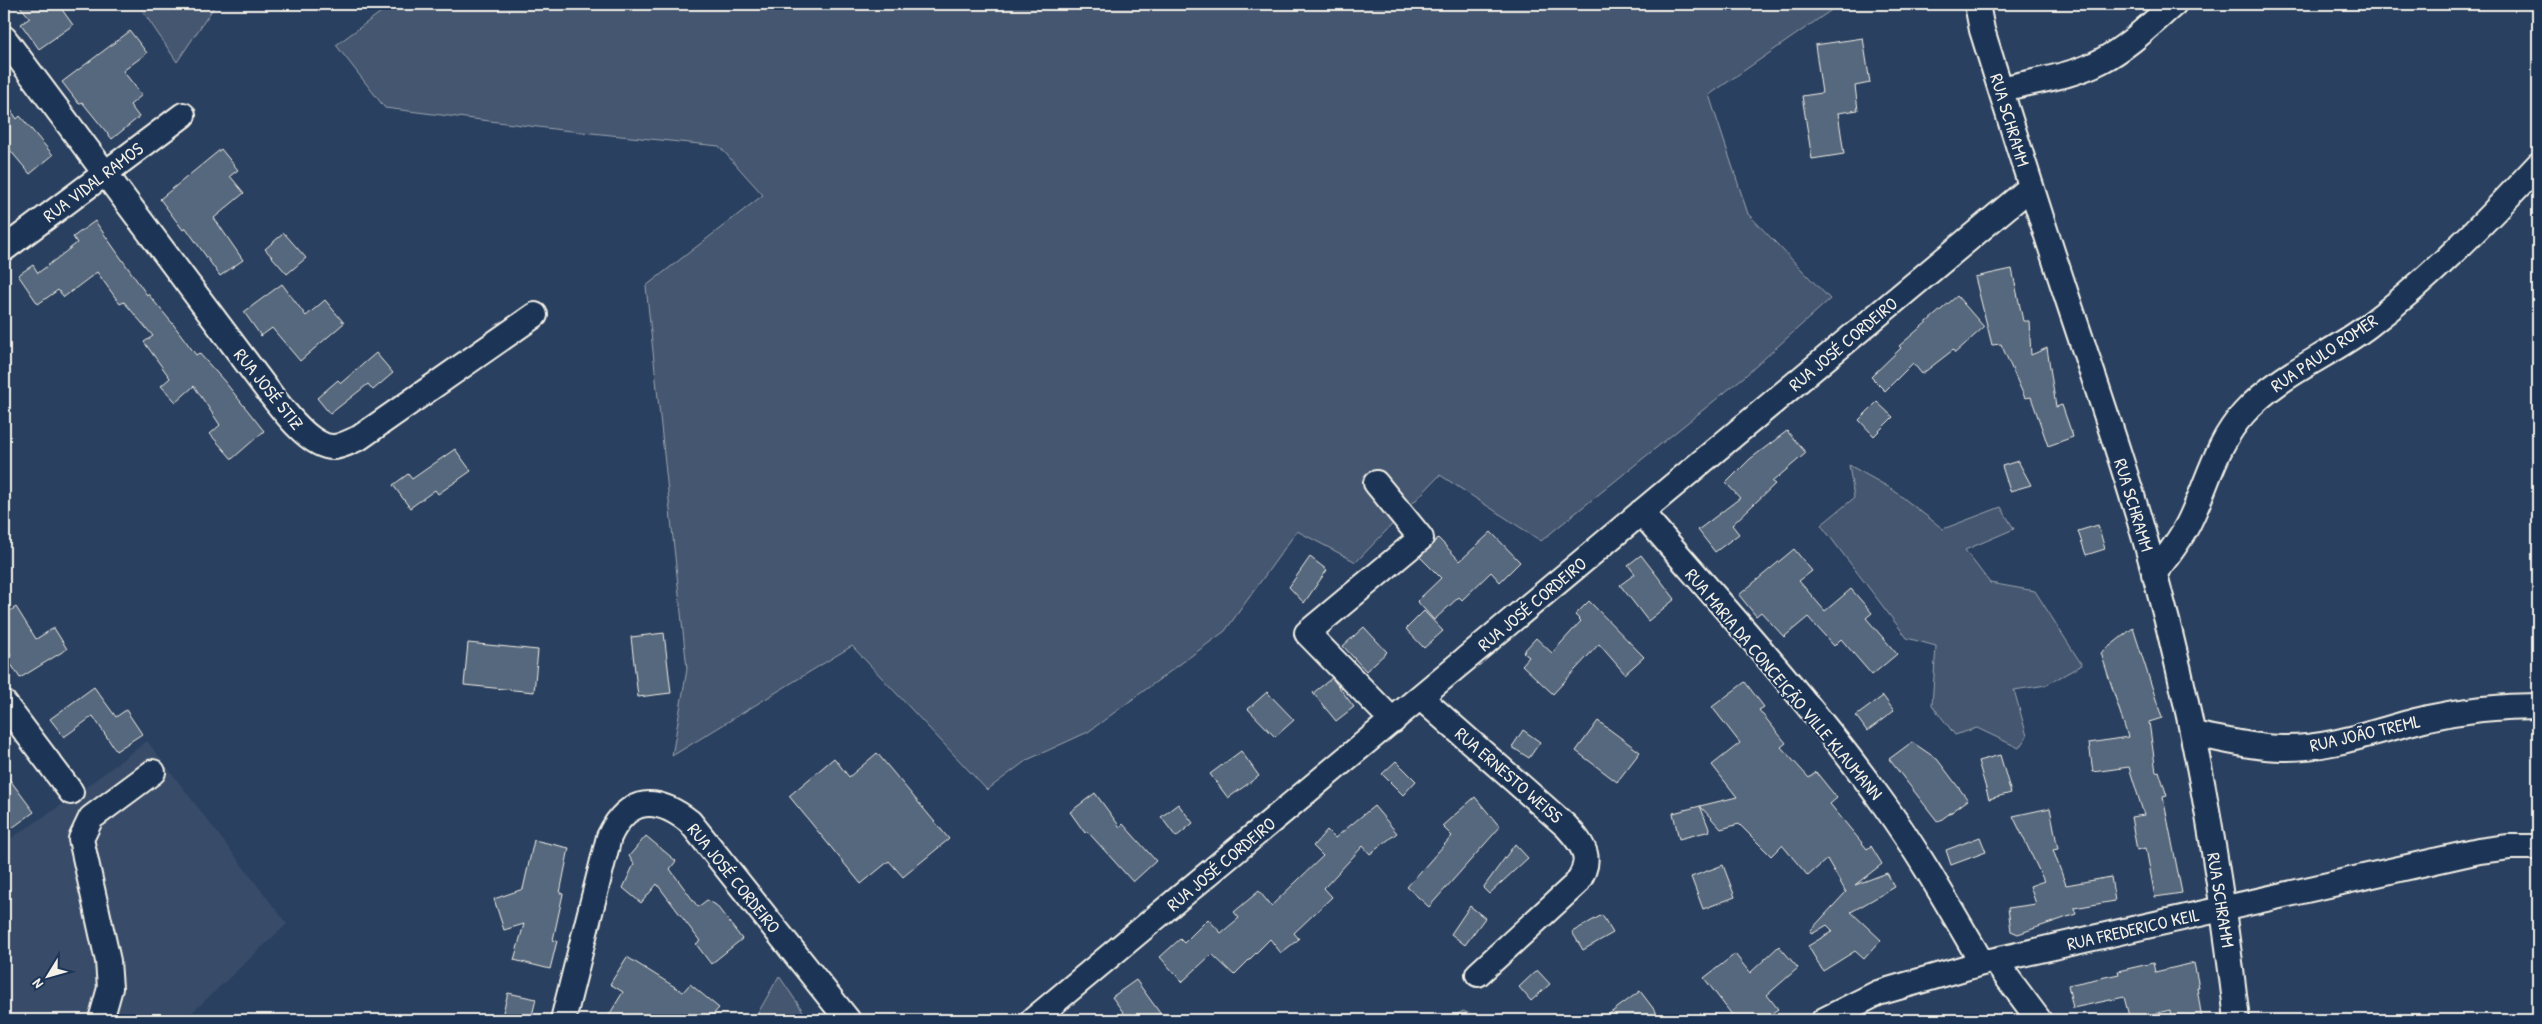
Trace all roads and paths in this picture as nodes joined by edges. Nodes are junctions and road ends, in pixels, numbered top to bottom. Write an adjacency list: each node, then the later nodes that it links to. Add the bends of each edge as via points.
1 (1977, 4): 4 (street, RUA SCHRAMM)
2 (2174, 4): 4 (street, via 2100,62)
3 (4, 38): 7 (street, RUA JOSÉ STIZ)
4 (2000, 89): 8 (street, RUA SCHRAMM)
5 (183, 116): 7 (street, RUA VIDAL RAMOS)
6 (2538, 165): 13 (street, RUA PAULO ROMER, via 2398,302 2366,328 2277,383 2243,414 2227,433 2190,520)
7 (105, 174): 9 (street, RUA VIDAL RAMOS); 10 (street, RUA JOSÉ STIZ, via 271,395 289,417 319,443 332,447 358,438)
8 (2031, 187): 12 (street, RUA JOSÉ CORDEIRO); 13 (street, RUA SCHRAMM)
9 (4, 249)
10 (535, 315)
11 (1376, 484): 17 (street, via 1421,538 1308,633)
12 (1641, 512): 14 (street, RUA JOSÉ CORDEIRO); 23 (street, RUA MARIA DA CONCEIÇÃO VILLE KLAUMANN, via 1791,687 1870,786)
13 (2154, 574): 18 (street, RUA SCHRAMM)
14 (1421, 698): 17 (street, RUA JOSÉ CORDEIRO); 24 (street, RUA ERNESTO WEISS, via 1566,826 1584,848 1587,860 1584,873 1576,884)
15 (4, 703): 20 (street)
16 (2538, 706): 18 (street, RUA JOÃO TREML, via 2499,707 2430,718 2304,747 2262,746)
17 (1393, 721): 28 (street, RUA JOSÉ CORDEIRO)
18 (2193, 734): 22 (street, RUA SCHRAMM)
19 (153, 772): 25 (street, via 91,818 81,839 108,961 110,988)
20 (71, 792)
21 (2538, 847): 22 (street, RUA FREDERICO KEIL, via 2479,851)
22 (2222, 910): 23 (street, RUA FREDERICO KEIL); 31 (street, RUA SCHRAMM)
23 (1988, 962): 29 (street, RUA FREDERICO KEIL, via 1878,993); 30 (street, RUA MARIA DA CONCEIÇÃO VILLE KLAUMANN)
24 (1478, 974)
25 (101, 1020)
26 (563, 1020): 27 (street, RUA JOSÉ CORDEIRO, via 609,836 627,811 650,803 664,805 690,822)
27 (848, 1020)
28 (1033, 1020)
29 (1825, 1020)
30 (2039, 1020)
31 (2237, 1020)

